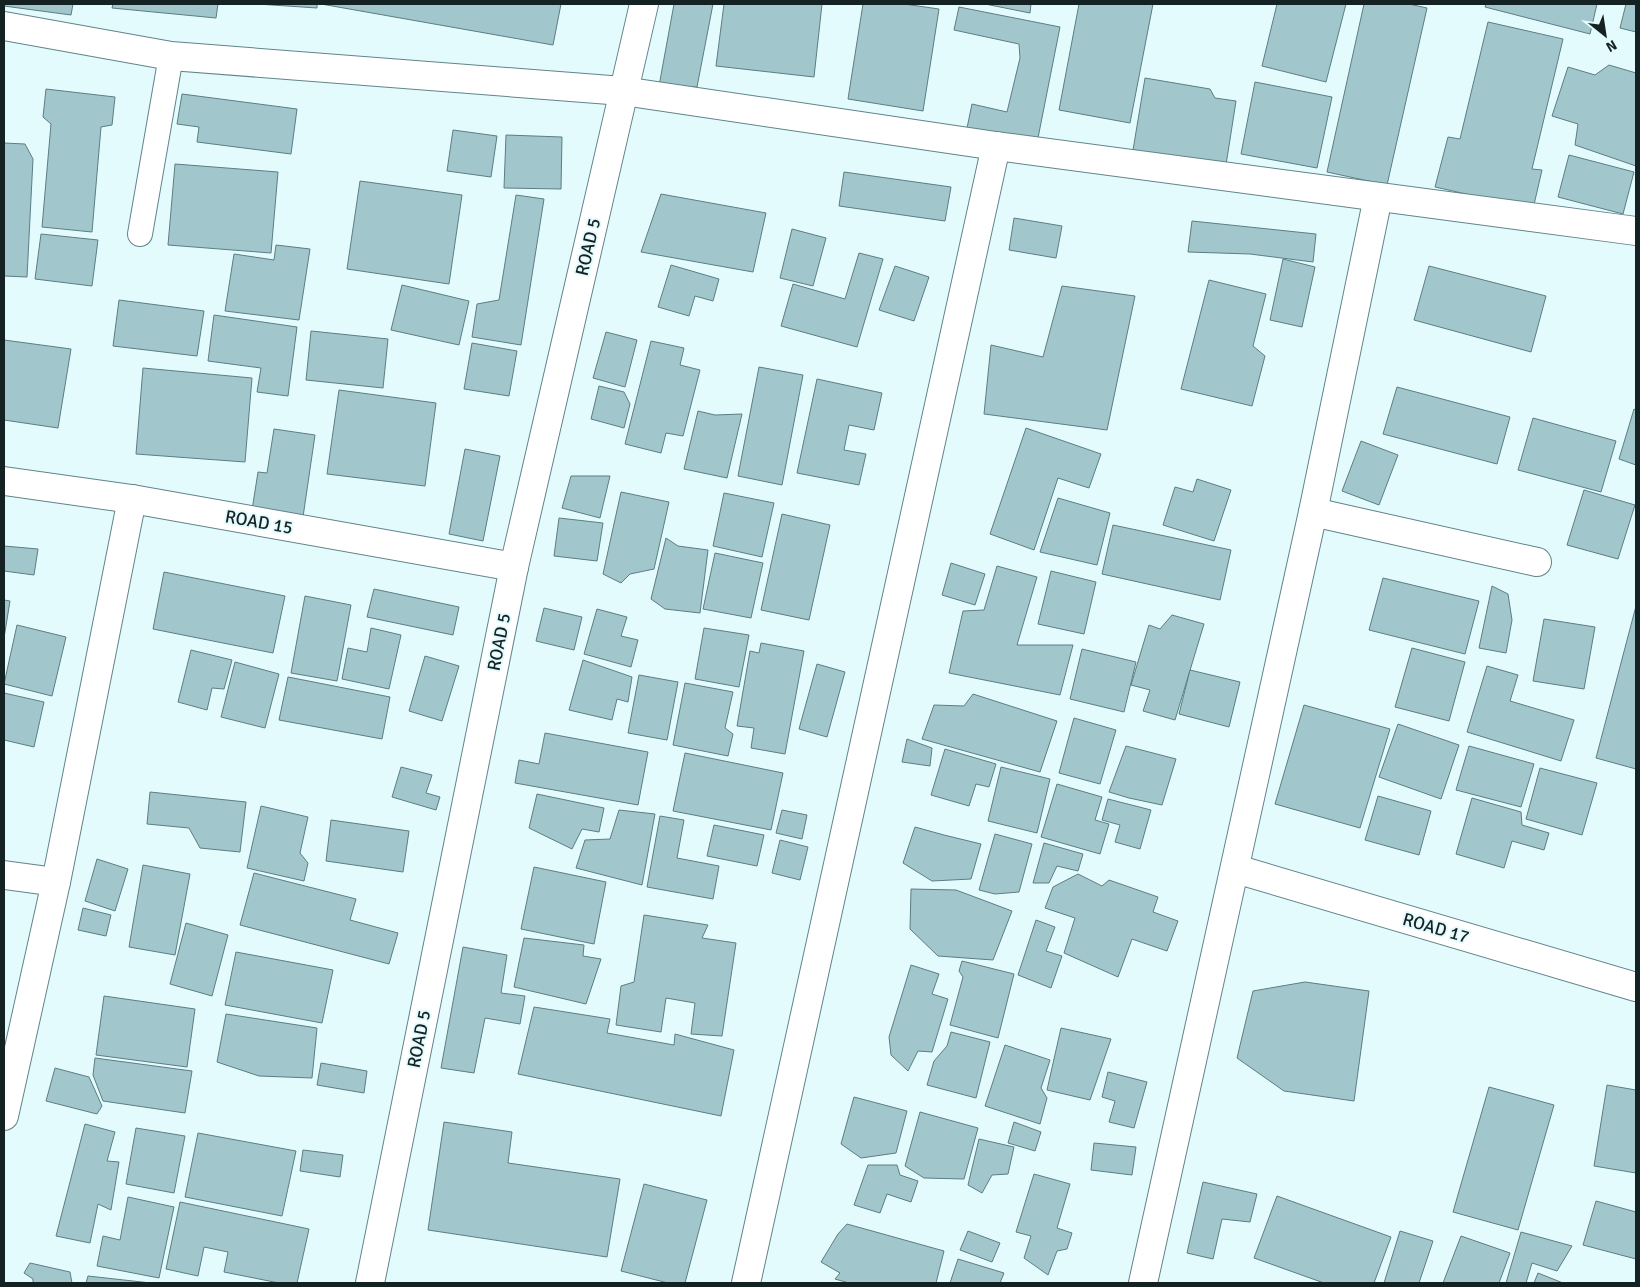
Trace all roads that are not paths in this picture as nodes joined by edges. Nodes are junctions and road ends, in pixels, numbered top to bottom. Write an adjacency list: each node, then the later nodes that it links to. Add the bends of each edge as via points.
1 (644, 4): 4 (street, ROAD 5)
2 (4, 26): 3 (street)
3 (171, 56): 4 (street); 8 (lane)
4 (623, 91): 5 (street); 13 (street, ROAD 5)
5 (996, 146): 6 (street); 20 (street)
6 (1378, 197): 7 (street); 11 (street)
7 (1636, 231)
8 (140, 234)
9 (4, 481): 10 (street, ROAD 15)
10 (132, 499): 13 (street, ROAD 15); 16 (street)
11 (1313, 512): 12 (street); 14 (street)
12 (1537, 562)
13 (514, 567): 19 (street, ROAD 5)
14 (1236, 869): 17 (street, ROAD 17); 21 (street)
15 (4, 875): 16 (street)
16 (56, 882): 18 (street)
17 (1636, 987)
18 (4, 1116)
19 (378, 1281)
20 (746, 1283)
21 (1143, 1283)

